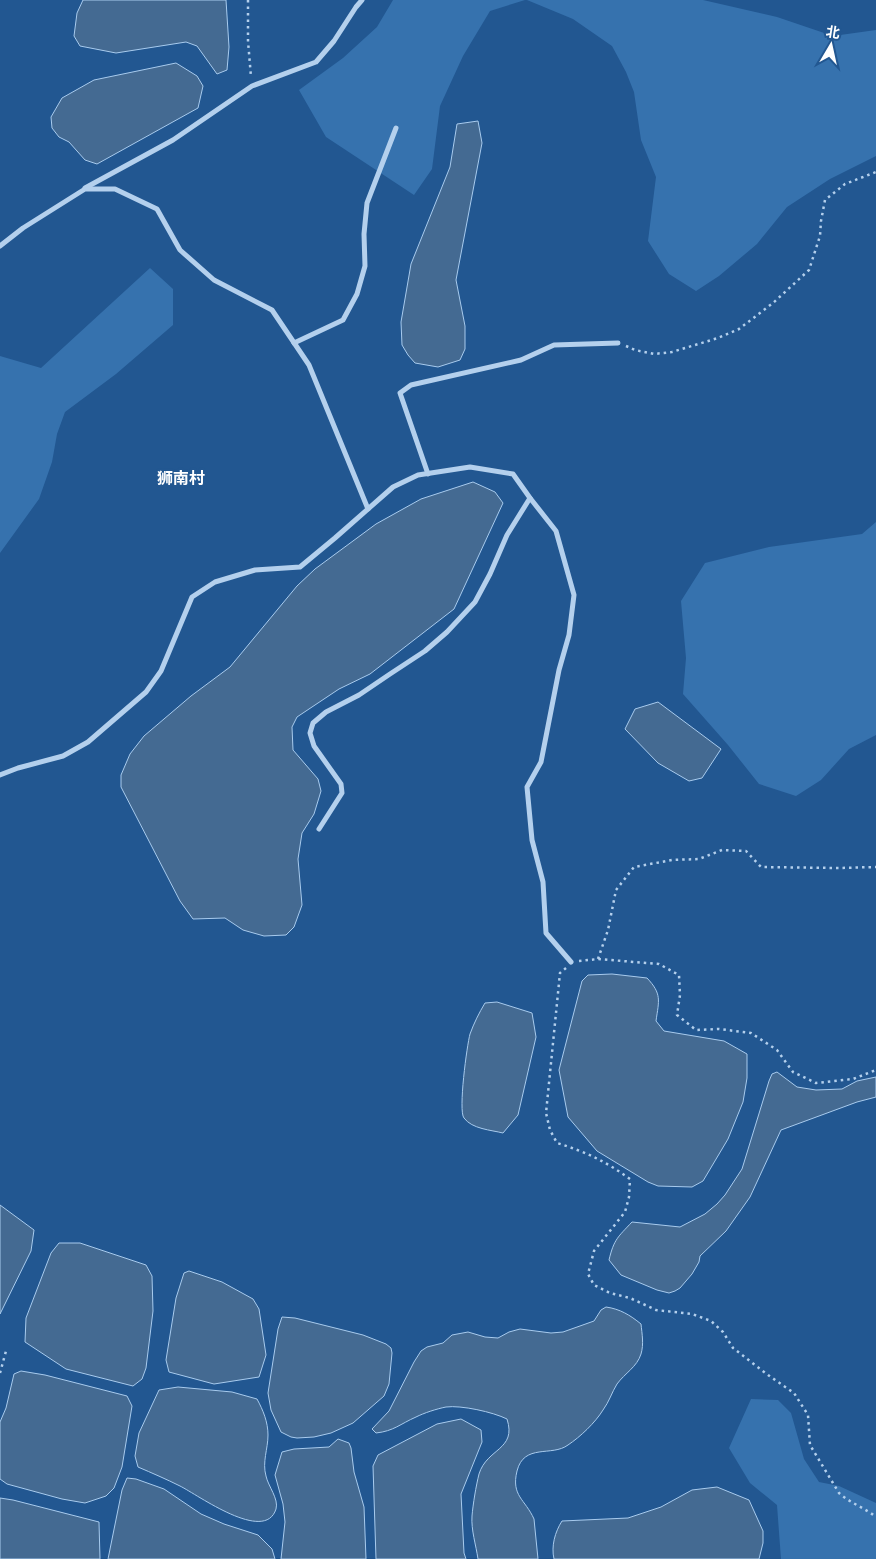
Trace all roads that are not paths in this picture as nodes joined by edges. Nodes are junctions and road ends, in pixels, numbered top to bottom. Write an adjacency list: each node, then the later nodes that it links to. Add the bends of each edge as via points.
1 (362, 0): 3 (street, via 316,62 252,86 173,140)
2 (396, 128): 6 (street, via 367,203 365,266 357,294 343,320)
3 (85, 189): 4 (street); 6 (street, via 115,189 157,209 180,250 214,280 272,310)
4 (0, 246)
5 (618, 342): 7 (street, via 554,345 521,360 411,385 400,393)
6 (294, 343): 9 (street, via 309,365)
7 (428, 474): 8 (street, via 470,467 513,474); 9 (street, via 418,475 393,487)
8 (530, 498): 11 (street, via 507,535 475,602 447,632 425,651 313,722 310,733 314,746 341,784 342,793); 12 (street, via 556,531 574,595 569,635 541,762 527,787 532,840 543,882 546,933)
9 (368, 509): 10 (street, via 300,567 247,572 215,582 192,597 161,671 146,692 88,742 63,756)
10 (0, 775)
11 (319, 829)
12 (571, 962)

